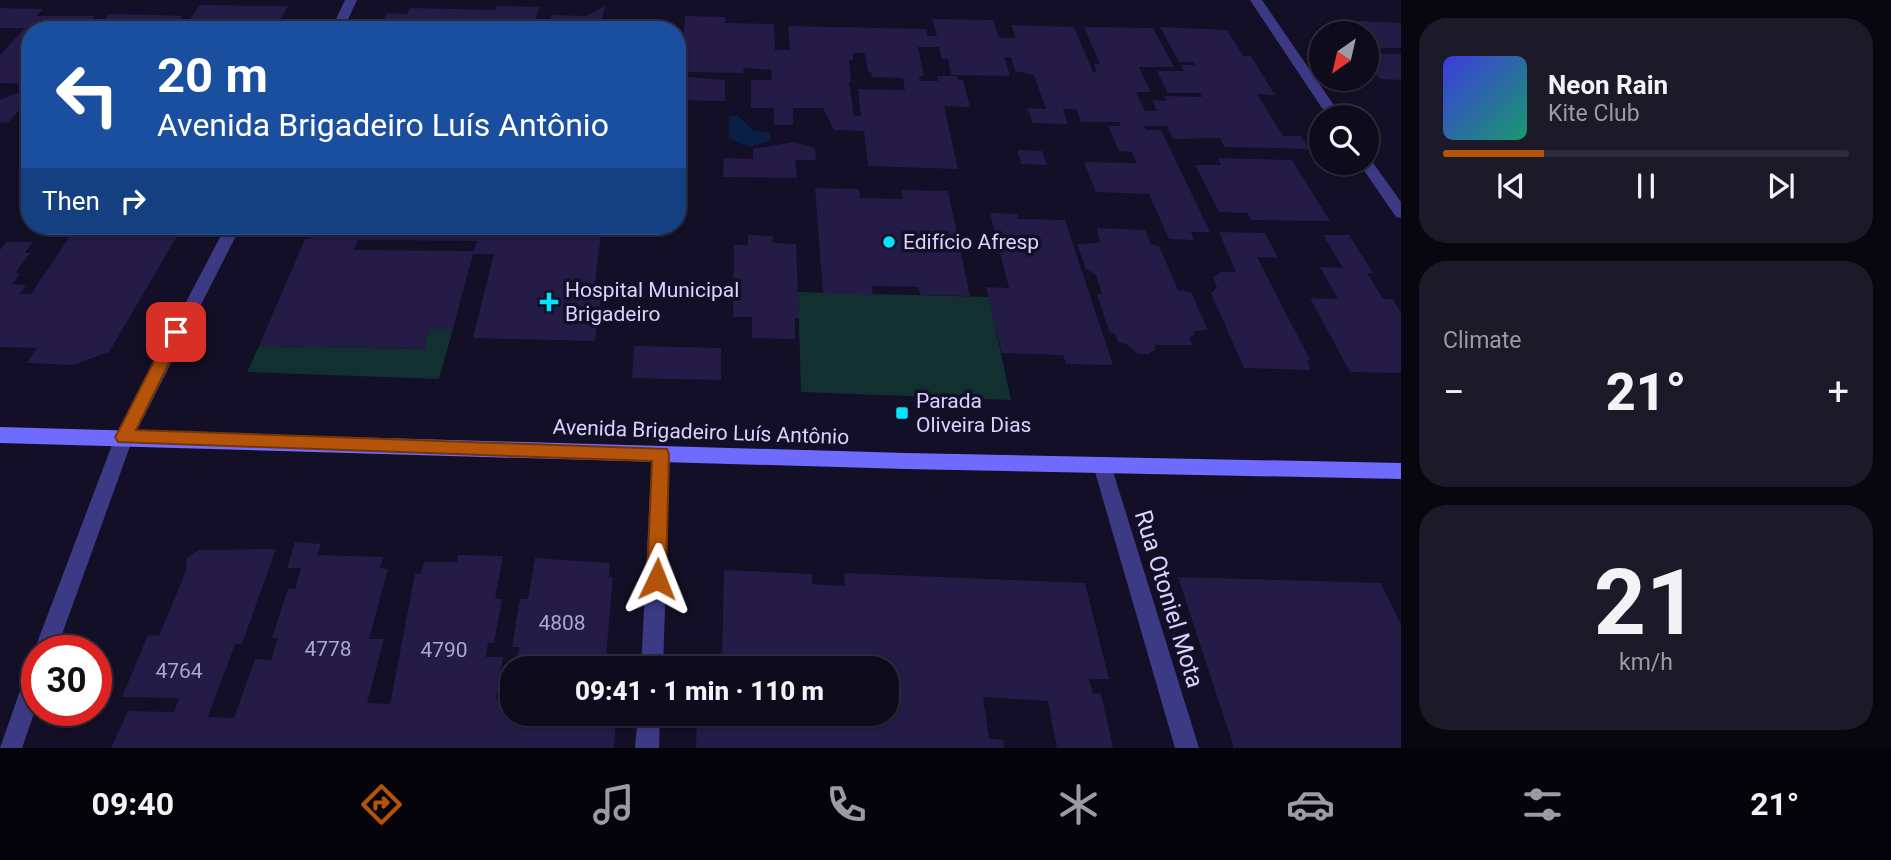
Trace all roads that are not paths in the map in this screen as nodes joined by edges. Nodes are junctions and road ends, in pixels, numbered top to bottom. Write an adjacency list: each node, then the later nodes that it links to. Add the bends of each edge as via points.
1 (351, 0): 3 (street)
2 (1256, 0): 4 (street)
3 (341, 21)
4 (1327, 105)
5 (1374, 175): 6 (street)
6 (1401, 213)
7 (228, 235): 9 (street)
8 (0, 435): 9 (main road, Avenida Brigadeiro Luís Antônio)
9 (124, 437): 10 (main road, Avenida Brigadeiro Luís Antônio); 13 (street)
10 (661, 454): 11 (main road, Avenida Brigadeiro Luís Antônio); 14 (street)
11 (1102, 465): 12 (main road, Avenida Brigadeiro Luís Antônio); 19 (street, Rua Otoniel Mota)
12 (1401, 471)
13 (51, 635)
14 (653, 656)
15 (21, 717): 17 (street)
16 (648, 726): 18 (street)
17 (10, 748)
18 (647, 748)
19 (1186, 748)

